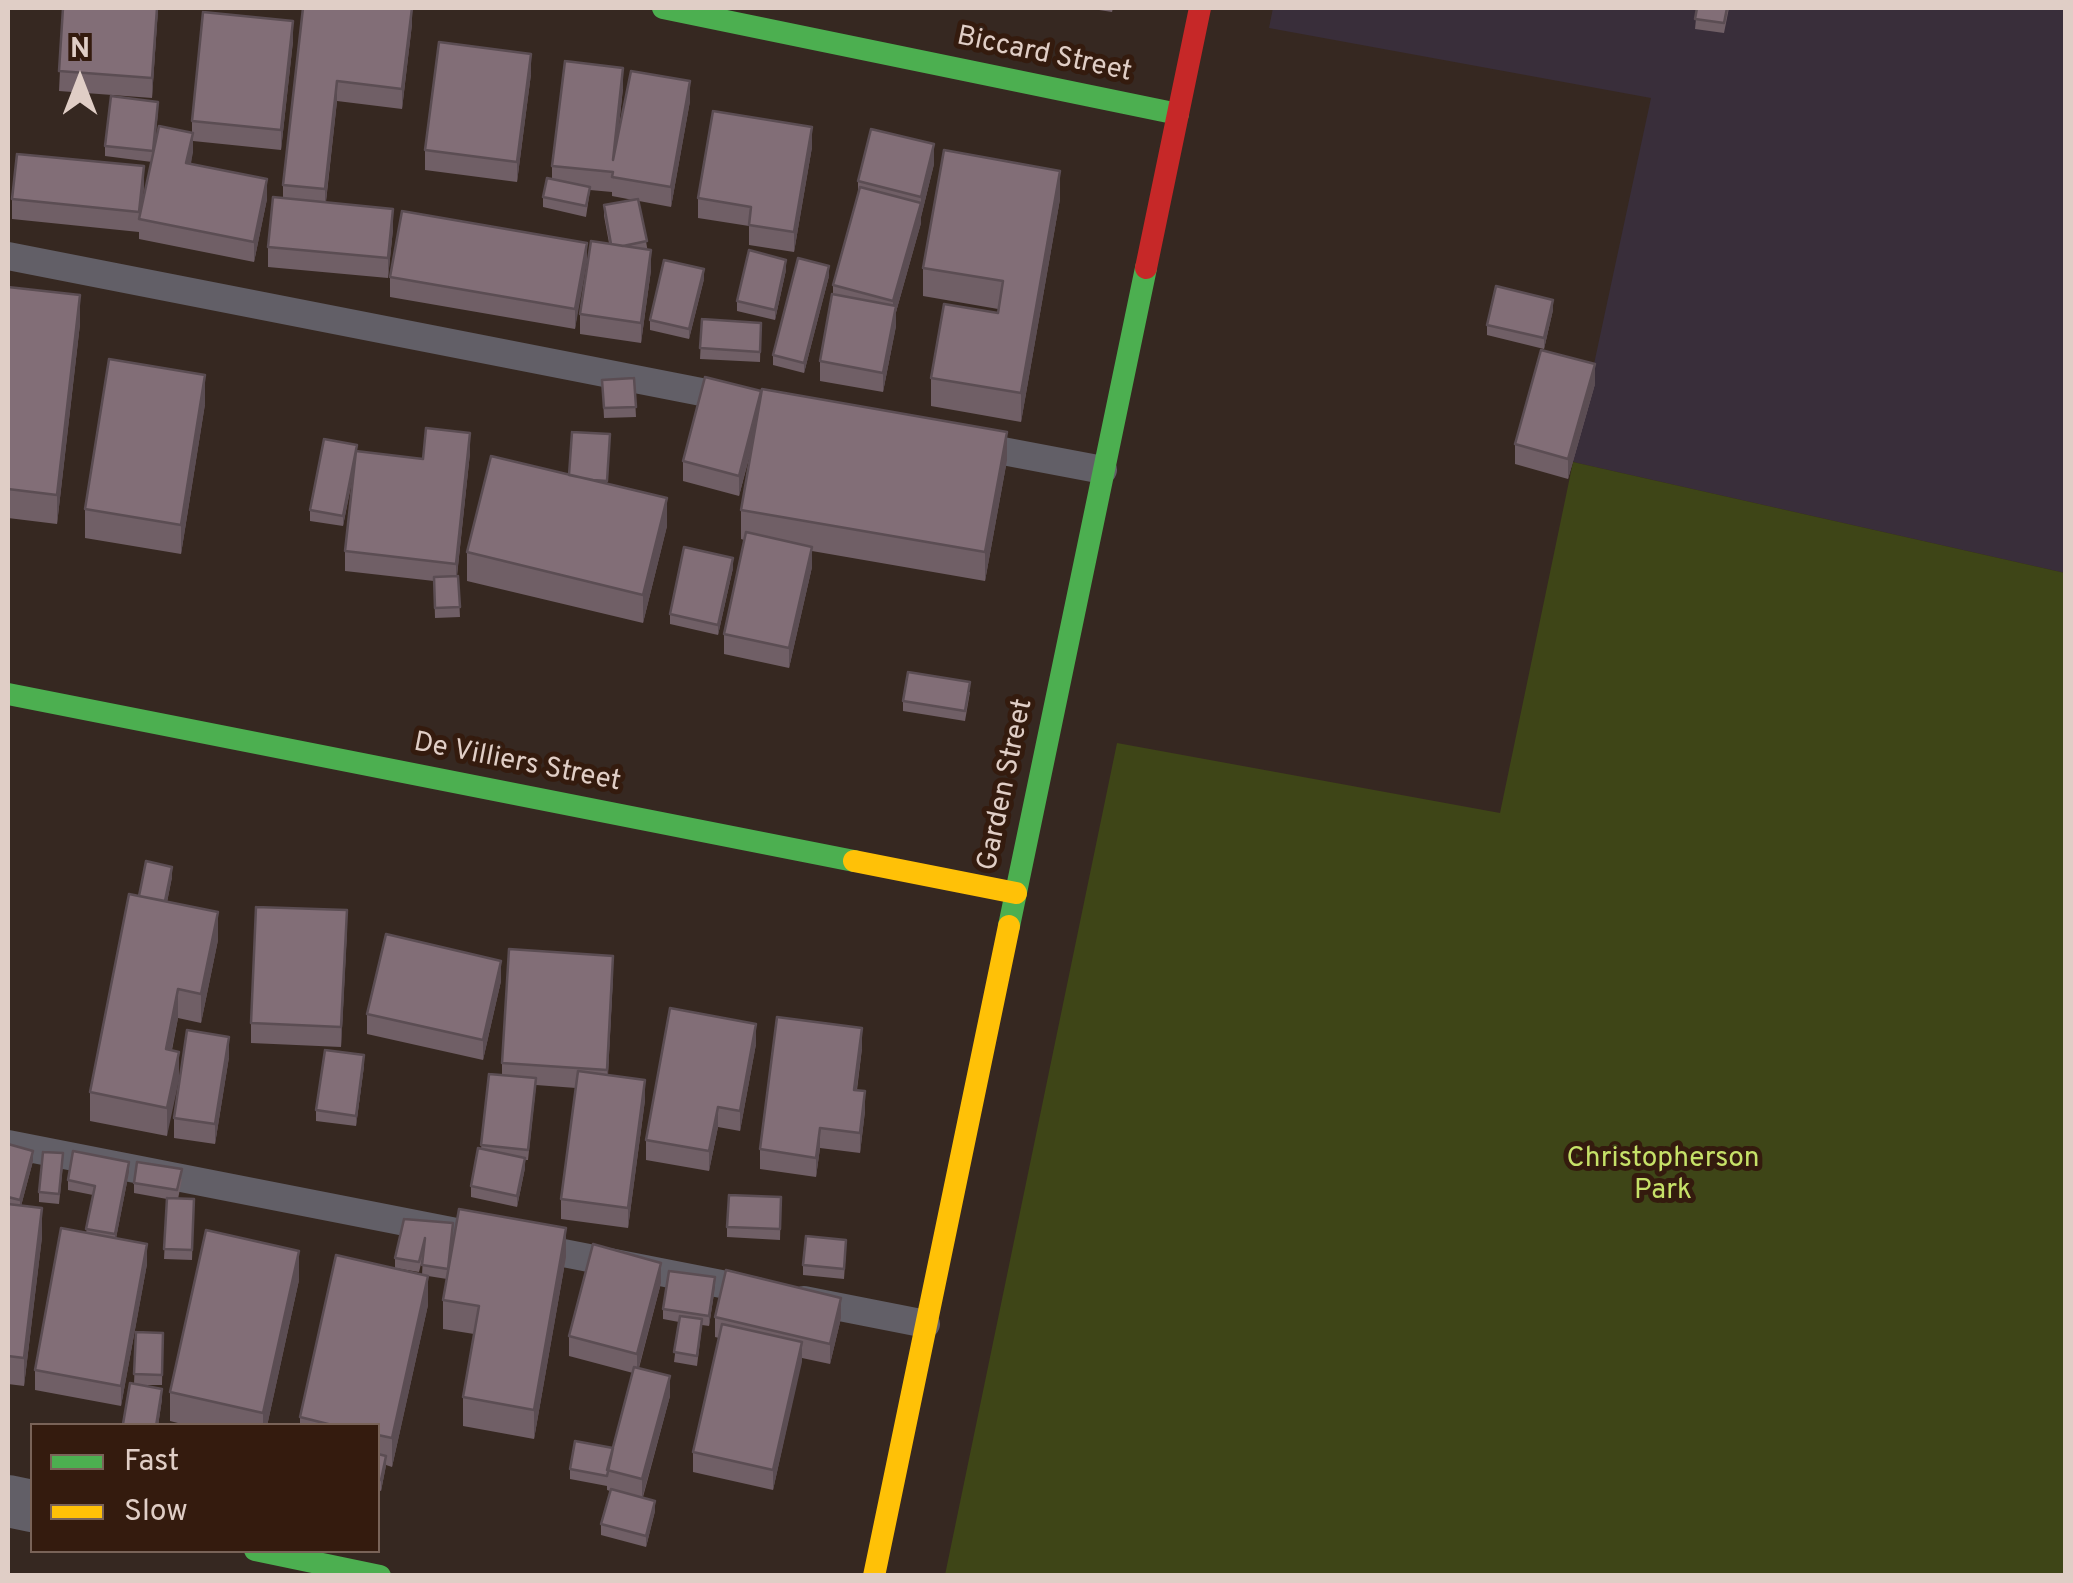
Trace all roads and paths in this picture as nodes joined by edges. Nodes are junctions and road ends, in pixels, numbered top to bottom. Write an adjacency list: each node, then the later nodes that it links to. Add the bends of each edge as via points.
1 (663, 8): 3 (street, Biccard Street)
2 (1200, 8): 3 (street, Garden Street)
3 (1178, 114): 7 (street, Garden Street)
4 (8, 256): 5 (lane)
5 (771, 406)
6 (947, 440): 7 (lane)
7 (1103, 470): 9 (street, Garden Street)
8 (8, 694): 9 (street, De Villiers Street)
9 (1016, 892): 11 (street, Garden Street)
10 (8, 1144): 11 (lane)
11 (926, 1324): 14 (street, Garden Street)
12 (269, 1553): 13 (street)
13 (380, 1576)
14 (874, 1576)

